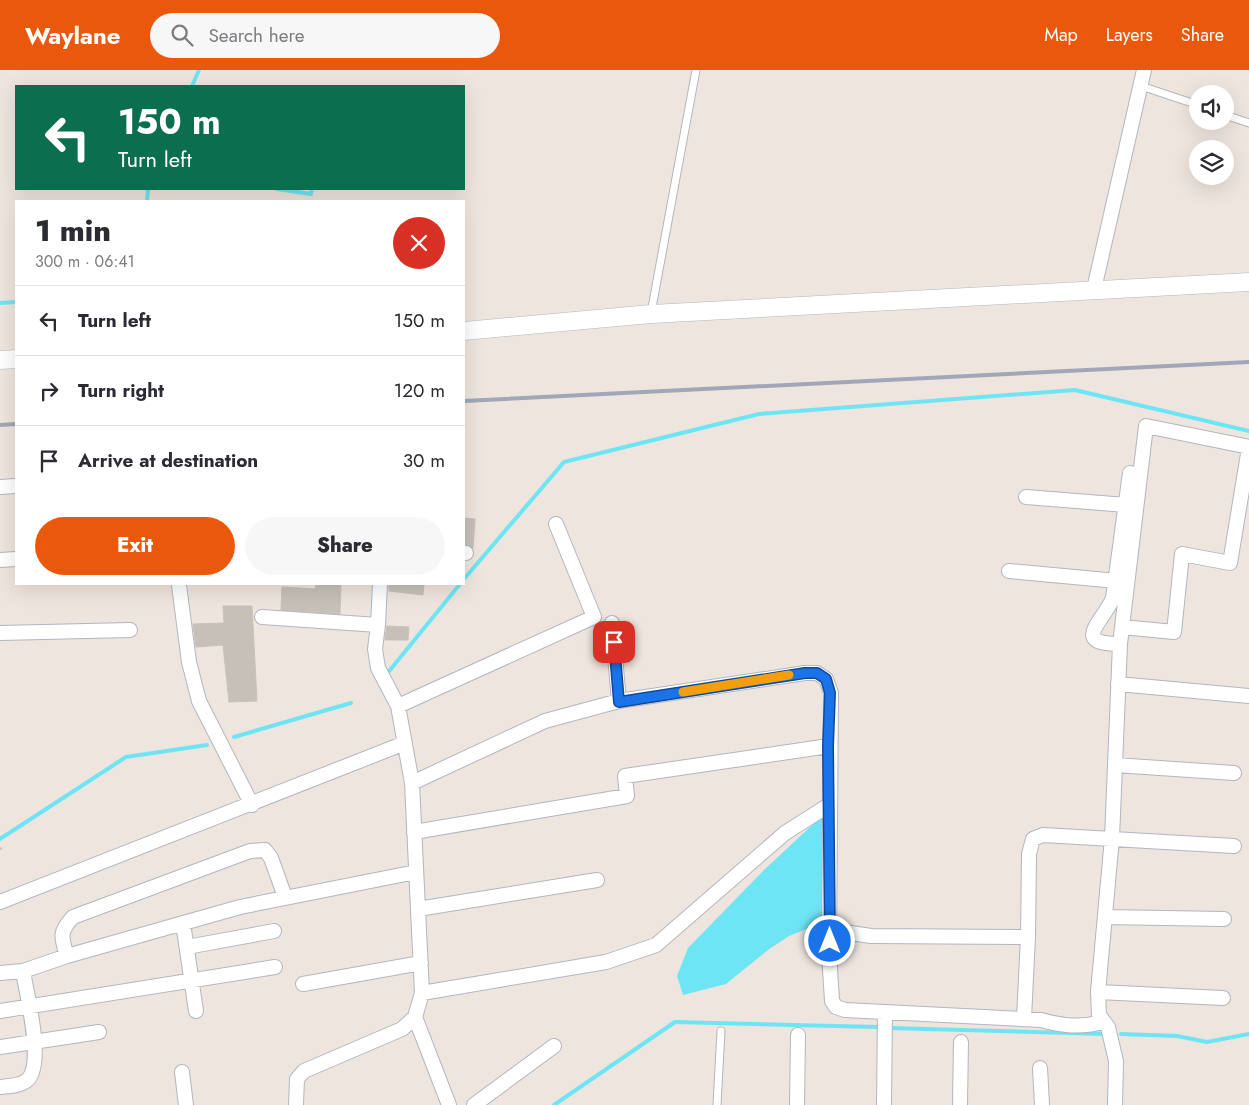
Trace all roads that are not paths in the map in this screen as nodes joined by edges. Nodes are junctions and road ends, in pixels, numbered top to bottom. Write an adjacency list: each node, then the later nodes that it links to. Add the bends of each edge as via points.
1 (696, 70): 9 (lane)
2 (1144, 70): 3 (street)
3 (1141, 86): 4 (lane); 8 (street)
4 (1189, 103)
5 (1234, 118): 6 (lane)
6 (1249, 123)
7 (1249, 282): 8 (street)
8 (1094, 289): 9 (street)
9 (651, 314): 10 (street)
10 (465, 331)
11 (15, 359): 12 (street)
12 (0, 360)
13 (1249, 448): 29 (street, via 1230,563 1182,554 1174,632); 29 (street, via 1146,426)
14 (1130, 473): 18 (street)
15 (15, 486): 16 (street)
16 (0, 487)
17 (1026, 497): 18 (street)
18 (1126, 505): 23 (street)
19 (556, 524): 36 (street, via 594,617)
20 (15, 559): 21 (street)
21 (0, 560)
22 (1009, 571): 23 (street)
23 (1117, 581): 32 (street, via 1114,598 1093,628 1092,636 1104,644)
24 (179, 585): 42 (street, via 189,662 199,701)
25 (380, 585): 28 (street)
26 (262, 618): 28 (street)
27 (612, 623): 35 (street)
28 (378, 625): 36 (street, via 375,649 378,668)
29 (1122, 627): 32 (street)
30 (130, 630): 31 (street)
31 (0, 633)
32 (1120, 644): 33 (street)
33 (1118, 684): 34 (street); 39 (street)
34 (1249, 696)
35 (619, 702): 38 (street, via 817,673 826,679 830,693); 41 (street, via 545,721)
36 (398, 706): 37 (street)
37 (405, 743): 41 (street); 42 (street)
38 (828, 746): 43 (street); 44 (street, via 625,776 628,796)
39 (1115, 765): 40 (street); 45 (street)
40 (1234, 773)
41 (412, 783): 44 (street)
42 (252, 805): 50 (street)
43 (829, 805): 55 (street); 67 (street, via 785,834 656,945 606,962)
44 (414, 832): 47 (street)
45 (1112, 838): 46 (street); 52 (street); 57 (street, via 1043,836 1033,839 1029,854)
46 (1234, 846)
47 (416, 872): 49 (street); 51 (street)
48 (597, 880): 51 (street)
49 (285, 897): 54 (street); 59 (street, via 265,850 250,851 73,917 64,927 61,939)
50 (0, 902)
51 (418, 909): 60 (street)
52 (1106, 916): 53 (street); 66 (street)
53 (1224, 918)
54 (183, 923): 58 (street); 59 (street)
55 (830, 930): 57 (street, via 871,936); 72 (street, via 832,1001 836,1007)
56 (274, 931): 58 (street)
57 (1028, 937): 74 (street)
58 (187, 947): 64 (street)
59 (67, 956): 62 (street)
60 (421, 963): 65 (street); 67 (street)
61 (275, 967): 64 (street)
62 (23, 971): 63 (street); 69 (street)
63 (0, 973)
64 (192, 980): 69 (street); 71 (street)
65 (304, 984)
66 (1098, 992): 68 (street); 75 (street)
67 (422, 993): 73 (street)
68 (1223, 998)
69 (28, 1007): 70 (street); 79 (street)
70 (0, 1011)
71 (196, 1011)
72 (885, 1012): 74 (street); 92 (street)
73 (415, 1017): 87 (street, via 402,1029 304,1071 297,1079); 88 (street)
74 (1024, 1018): 75 (street, via 1077,1027)
75 (1102, 1022): 95 (street, via 1108,1027 1116,1061)
76 (99, 1032): 79 (street)
77 (721, 1032): 90 (lane)
78 (798, 1036): 91 (street)
79 (34, 1042): 82 (street); 85 (street, via 34,1072 27,1080)
80 (961, 1042): 93 (street)
81 (554, 1046): 89 (street)
82 (0, 1047)
83 (1040, 1068): 94 (street)
84 (182, 1072): 86 (street)
85 (0, 1087)
86 (186, 1105)
87 (296, 1105)
88 (449, 1105)
89 (474, 1105)
90 (717, 1105)
91 (797, 1105)
92 (884, 1105)
93 (960, 1105)
94 (1042, 1105)
95 (1115, 1105)

